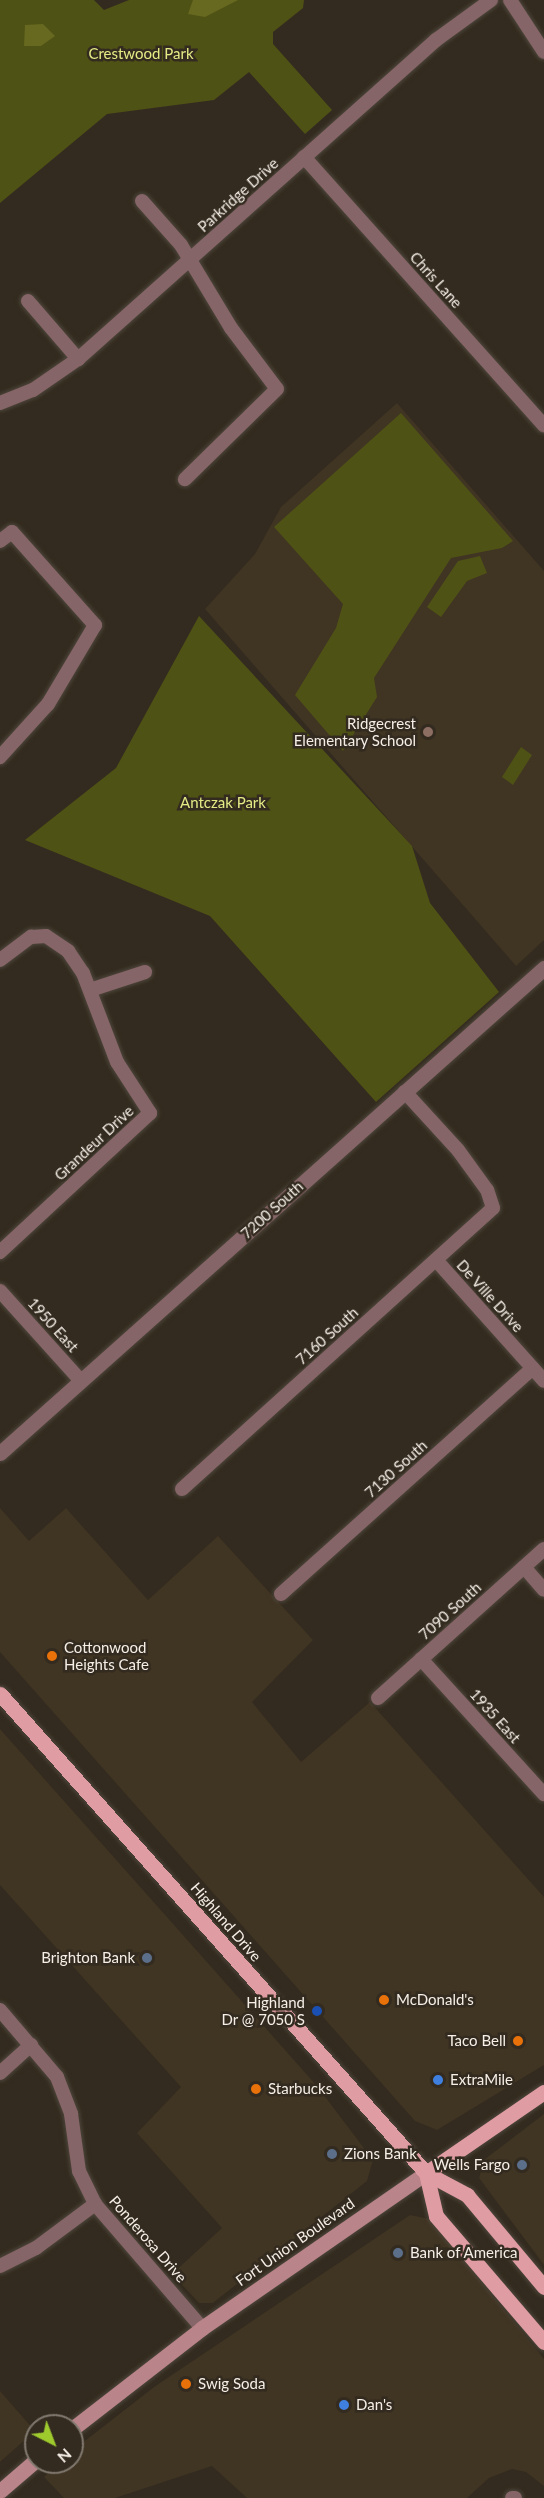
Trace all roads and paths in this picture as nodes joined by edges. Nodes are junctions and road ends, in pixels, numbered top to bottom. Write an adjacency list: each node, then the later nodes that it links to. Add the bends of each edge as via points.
1 (491, 0): 4 (street, Parkridge Drive, via 459,20)
2 (510, 0): 3 (street)
3 (544, 52)
4 (304, 158): 6 (street, Parkridge Drive); 10 (street, Chris Lane)
5 (142, 201): 6 (street)
6 (190, 259): 8 (street, Parkridge Drive); 11 (street, via 226,322 277,389)
7 (28, 301): 8 (street)
8 (78, 359): 9 (street, Parkridge Drive, via 33,390)
9 (0, 403)
10 (544, 425)
11 (185, 479)
12 (0, 541): 13 (street, via 12,532 40,558 95,625 48,704)
13 (0, 758)
14 (0, 960): 17 (street, Grandeur Drive, via 31,937 58,941)
15 (544, 968): 18 (street, 7200 South)
16 (145, 972): 17 (street)
17 (90, 990): 19 (street, Grandeur Drive, via 106,1040 150,1113)
18 (405, 1092): 20 (street, 7160 South, via 458,1150 487,1190 493,1208); 23 (street, 7200 South)
19 (0, 1252)
20 (436, 1260): 22 (street, De Ville Drive); 26 (street, 7160 South)
21 (0, 1291): 23 (street, 1950 East)
22 (533, 1368): 24 (street, De Ville Drive); 30 (street, 7130 South)
23 (81, 1381): 25 (street, 7200 South)
24 (544, 1381)
25 (0, 1453)
26 (182, 1489)
27 (544, 1549): 28 (street, 7090 South)
28 (524, 1567): 29 (street); 31 (street, 7090 South)
29 (544, 1590)
30 (281, 1594)
31 (422, 1659): 33 (street, 7090 South); 34 (street, 1935 East)
32 (0, 1694): 39 (main road, Highland Drive)
33 (378, 1698)
34 (544, 1794)
35 (0, 2010): 36 (street, Ponderosa Drive)
36 (31, 2045): 37 (street); 40 (street, Ponderosa Drive, via 66,2096 80,2171)
37 (0, 2073)
38 (544, 2092): 39 (main road, Fort Union Boulevard)
39 (426, 2174): 42 (main road, Highland Drive, via 467,2195); 43 (main road, Fort Union Boulevard); 44 (main road, Highland Drive, via 436,2216)
40 (95, 2204): 41 (street, via 36,2248); 43 (street, Ponderosa Drive)
41 (0, 2266)
42 (544, 2288)
43 (202, 2328): 45 (main road, Fort Union Boulevard)
44 (544, 2342)
45 (84, 2420)
46 (24, 2470): 47 (main road)
47 (0, 2491)

